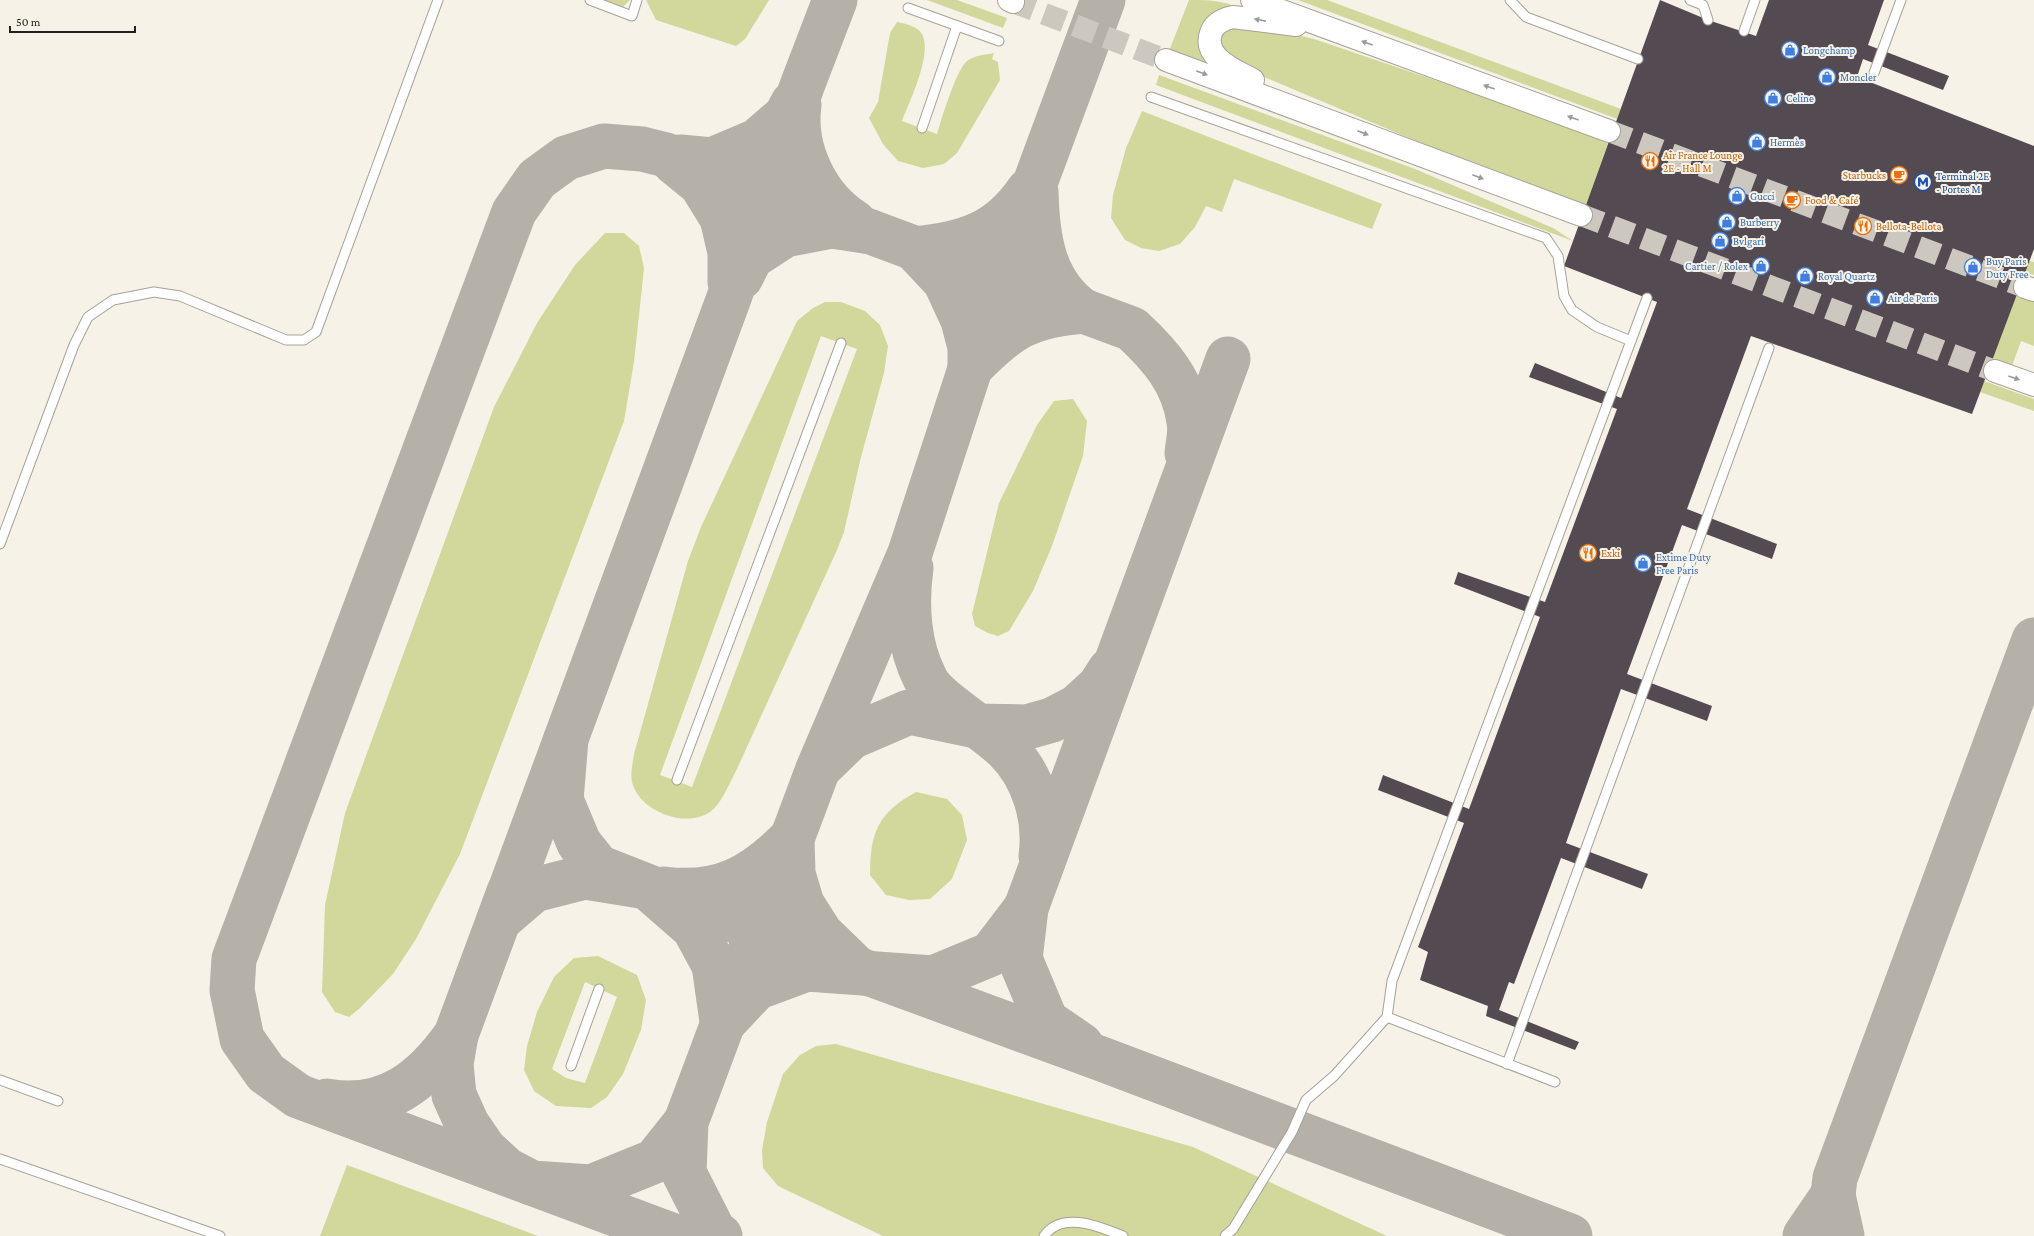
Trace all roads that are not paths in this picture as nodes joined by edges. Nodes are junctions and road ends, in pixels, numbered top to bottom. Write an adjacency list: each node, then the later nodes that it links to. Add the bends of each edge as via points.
1 (438, 0): 29 (lane, via 316,332 304,340 286,340 180,296 154,292 113,300 88,317 74,345)
2 (590, 0): 3 (lane, via 632,16)
3 (637, 0)
4 (1252, 0): 12 (main road)
5 (1510, 0): 15 (lane, via 1526,18)
6 (1690, 0): 10 (lane, via 1703,5)
7 (1755, 0): 13 (lane)
8 (1901, 0): 17 (lane)
9 (908, 8): 11 (lane)
10 (1708, 20)
11 (957, 26): 14 (lane); 20 (lane)
12 (1327, 29): 19 (main road, one-way to 19, via 1233,17 1212,29 1211,49 1223,63); 21 (main road, one-way to 12)
13 (1744, 31)
14 (999, 41)
15 (1638, 59)
16 (1166, 60): 19 (main road, one-way to 19)
17 (1874, 73)
18 (1151, 96): 24 (lane, via 1546,238 1558,256 1564,296 1572,310 1597,327)
19 (1343, 126): 22 (main road, one-way to 22)
20 (922, 128)
21 (1609, 131)
22 (1581, 215)
23 (1647, 298): 24 (lane)
24 (1631, 341): 32 (lane, via 1392,981)
25 (841, 343): 30 (lane)
26 (1769, 348): 33 (lane)
27 (1995, 371): 28 (main road, one-way to 28)
28 (2034, 385)
29 (0, 544)
30 (677, 780)
31 (599, 989): 34 (lane)
32 (1387, 1017): 33 (lane); 42 (lane, via 1334,1076 1306,1100 1292,1132 1233,1229)
33 (1506, 1064): 36 (lane)
34 (571, 1066)
35 (0, 1080): 37 (lane)
36 (1555, 1082)
37 (58, 1101)
38 (0, 1159): 39 (lane)
39 (220, 1236)
40 (1044, 1236): 41 (lane, via 1057,1225 1075,1222 1092,1224)
41 (1123, 1236)
42 (1225, 1236)

